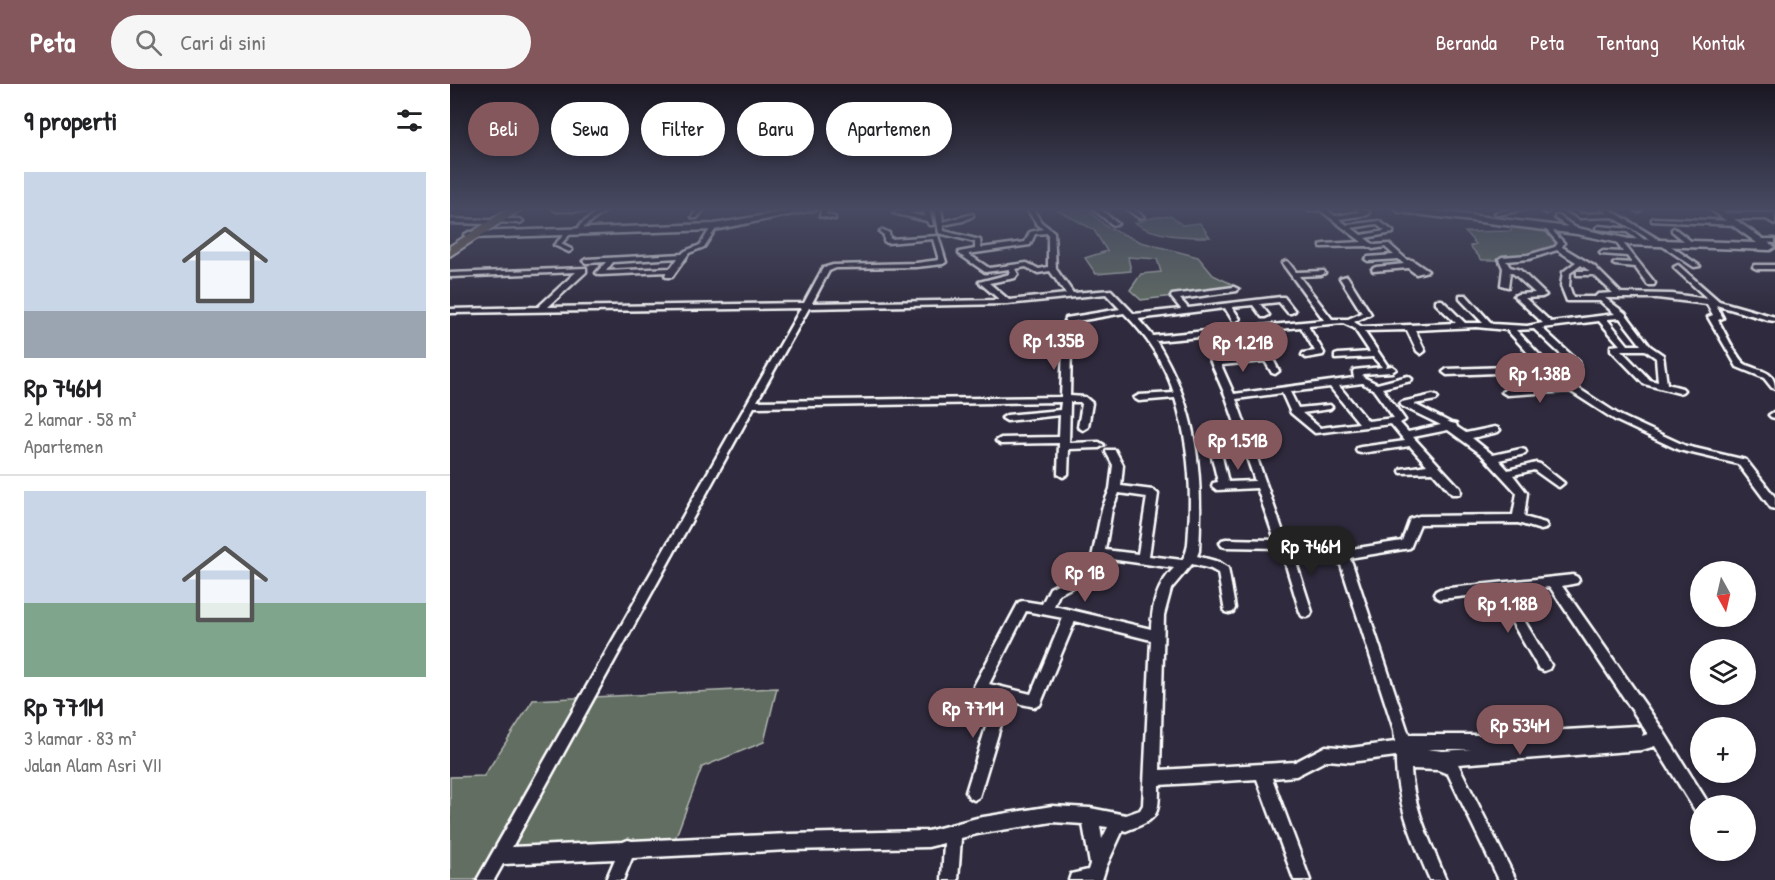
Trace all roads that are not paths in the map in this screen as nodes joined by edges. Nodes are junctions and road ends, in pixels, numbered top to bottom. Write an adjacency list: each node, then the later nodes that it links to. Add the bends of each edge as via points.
1 (560, 246): 11 (street)
2 (702, 246): 15 (street)
3 (938, 246): 49 (street, via 942,263 831,267 818,281)
4 (978, 246): 12 (street)
5 (1010, 246): 12 (street)
6 (1051, 246): 28 (street)
7 (1388, 246): 19 (street)
8 (1623, 246): 14 (street)
9 (1660, 246): 48 (street, via 1695,266 1678,268)
10 (1558, 248): 20 (street); 27 (street, via 1503,258)
11 (569, 250)
12 (978, 250): 24 (street, via 961,253 988,270)
13 (1603, 253): 14 (street)
14 (1629, 254): 23 (street)
15 (685, 256): 16 (street); 30 (street)
16 (612, 259): 18 (street); 30 (street, via 600,273)
17 (1368, 259): 19 (street)
18 (586, 261)
19 (1406, 262): 29 (street)
20 (1580, 262): 33 (street); 44 (street, via 1567,272 1568,296 1572,300)
21 (1286, 263): 34 (street)
22 (1617, 264): 23 (street)
23 (1638, 265): 38 (street)
24 (1011, 267): 28 (street); 45 (street, via 1012,276 983,282)
25 (1758, 267): 26 (street)
26 (1775, 267)
27 (1507, 268): 39 (street); 67 (street, via 1542,295 1517,297)
28 (1052, 269): 41 (street)
29 (1376, 269)
30 (673, 270): 36 (street)
31 (1321, 273): 34 (street)
32 (1580, 273): 33 (street)
33 (1596, 273): 42 (street)
34 (1294, 274): 64 (street)
35 (450, 275): 52 (street, via 583,270)
36 (668, 277)
37 (1344, 278): 66 (street, via 1367,314)
38 (1651, 283)
39 (1505, 285)
40 (1234, 289): 55 (street, via 1175,297)
41 (1070, 294): 45 (street); 53 (street, via 1108,292)
42 (1619, 295): 44 (street, via 1598,296); 48 (street, via 1659,295)
43 (1463, 297): 69 (street)
44 (1601, 299): 58 (street)
45 (1007, 302): 49 (street)
46 (1255, 302): 50 (street); 56 (street, via 1281,299); 57 (street)
47 (1439, 302): 68 (street)
48 (1713, 303): 62 (street); 92 (street, via 1719,318 1713,318 1715,323 1740,365)
49 (807, 305): 52 (street); 108 (street)
50 (1227, 306): 51 (street); 60 (street)
51 (1200, 309): 55 (street); 63 (street)
52 (540, 310): 54 (street)
53 (1125, 310): 59 (street); 70 (street, via 1069,320)
54 (450, 311)
55 (1187, 311): 59 (street)
56 (1291, 311)
57 (1265, 315)
58 (1622, 315): 61 (street); 79 (street)
59 (1132, 317): 76 (street)
60 (1236, 319)
61 (1602, 319): 67 (street); 78 (street)
62 (1775, 319)
63 (1207, 321)
64 (1330, 321): 65 (street); 66 (street)
65 (1302, 324): 74 (street); 82 (street, via 1320,353)
66 (1353, 324): 71 (street); 81 (street)
67 (1548, 324): 73 (street)
68 (1462, 325): 69 (street); 71 (street)
69 (1489, 325): 72 (street)
70 (1067, 327)
71 (1410, 327): 80 (street)
72 (1509, 327): 73 (street); 88 (street)
73 (1536, 327): 87 (street)
74 (1253, 328): 75 (street); 84 (street)
75 (1203, 334): 76 (street); 85 (street)
76 (1151, 339): 103 (street)
77 (1039, 346): 105 (street, via 1067,345)
78 (1626, 347): 79 (street); 96 (street, via 1614,348 1647,382)
79 (1647, 348): 96 (street, via 1660,357)
80 (1421, 351)
81 (1375, 354): 83 (street); 86 (street)
82 (1306, 355)
83 (1338, 357)
84 (1268, 358): 85 (street); 90 (street)
85 (1216, 363): 104 (street)
86 (1383, 364)
87 (1576, 364)
88 (1547, 368): 91 (street); 99 (street)
89 (1392, 369): 94 (street, via 1357,372)
90 (1275, 371)
91 (1448, 372)
92 (1771, 376): 97 (street)
93 (1408, 378): 98 (street)
94 (1359, 380): 95 (street); 98 (street)
95 (1332, 383): 101 (street); 116 (street)
96 (1663, 386): 100 (street)
97 (1775, 386)
98 (1376, 387): 111 (street)
99 (1572, 388): 102 (street); 138 (street, via 1625,422 1673,444 1742,462)
100 (1679, 390)
101 (1285, 392): 104 (street); 112 (street)
102 (1507, 392)
103 (1178, 395): 106 (street); 146 (street, via 1190,436 1196,478 1195,529)
104 (1231, 397): 135 (street)
105 (1067, 398): 108 (street); 113 (street); 118 (street, via 1086,401)
106 (1139, 398)
107 (1432, 398): 109 (street)
108 (750, 404): 168 (street)
109 (1406, 404): 111 (street); 117 (street)
110 (1327, 407): 112 (street)
111 (1393, 407): 115 (street, via 1401,418)
112 (1294, 411): 116 (street, via 1318,431)
113 (1064, 412): 114 (street); 123 (street)
114 (1007, 418)
115 (1393, 421): 116 (street); 121 (street)
116 (1366, 425)
117 (1453, 426): 120 (street); 121 (street)
118 (1083, 427)
119 (1495, 430): 120 (street)
120 (1465, 436): 129 (street)
121 (1409, 439): 125 (street); 130 (street)
122 (1001, 441): 123 (street)
123 (1063, 443): 124 (street); 132 (street)
124 (1099, 445)
125 (1361, 450)
126 (1111, 452): 136 (street, via 1118,465)
127 (1521, 452): 129 (street)
128 (1217, 457): 135 (street, via 1221,485)
129 (1489, 459): 133 (street)
130 (1435, 468): 131 (street); 137 (street)
131 (1405, 471)
132 (1063, 474)
133 (1505, 474): 134 (street, via 1536,466); 139 (street, via 1522,493)
134 (1559, 483)
135 (1260, 484): 142 (street)
136 (1115, 489): 143 (street); 145 (street, via 1153,494)
137 (1456, 491)
138 (1775, 505)
139 (1518, 519): 140 (street); 144 (street, via 1419,520 1414,522 1406,545)
140 (1540, 526)
141 (1226, 543): 142 (street)
142 (1285, 547): 144 (street); 153 (street)
143 (1098, 554): 145 (street); 152 (street, via 1095,570 1054,591)
144 (1341, 555): 159 (street)
145 (1143, 559): 146 (street)
146 (1188, 562): 151 (street, via 1215,565 1224,571); 155 (street, via 1162,593)
147 (1573, 580): 148 (street)
148 (1553, 582): 149 (street); 158 (street)
149 (1498, 588): 150 (street); 156 (street)
150 (1440, 594)
151 (1229, 608)
152 (1046, 609): 154 (street); 157 (street, via 1022,607 981,686)
153 (1306, 612)
154 (1071, 615): 155 (street); 157 (street, via 1035,701)
155 (1157, 636): 161 (street)
156 (1544, 665)
157 (1003, 695): 162 (street)
158 (1648, 735): 159 (street, via 1479,742); 163 (street)
159 (1404, 751): 160 (street, via 1350,756 1326,753 1302,768); 175 (street, via 1409,803); 176 (street, via 1453,769)
160 (1261, 771): 161 (street); 174 (street)
161 (1152, 778): 165 (street, via 1151,807 1145,816)
162 (974, 792)
163 (1694, 795)
164 (1090, 816): 165 (street); 166 (street, via 1052,814); 169 (street)
165 (1118, 823): 169 (street)
166 (953, 833): 167 (street, via 889,840); 172 (street)
167 (628, 848): 168 (street); 171 (street)
168 (499, 856): 170 (street)
169 (1095, 874): 173 (street)
170 (485, 880)
171 (614, 880)
172 (950, 880)
173 (1077, 880)
174 (1302, 880)
175 (1438, 880)
176 (1508, 880)

